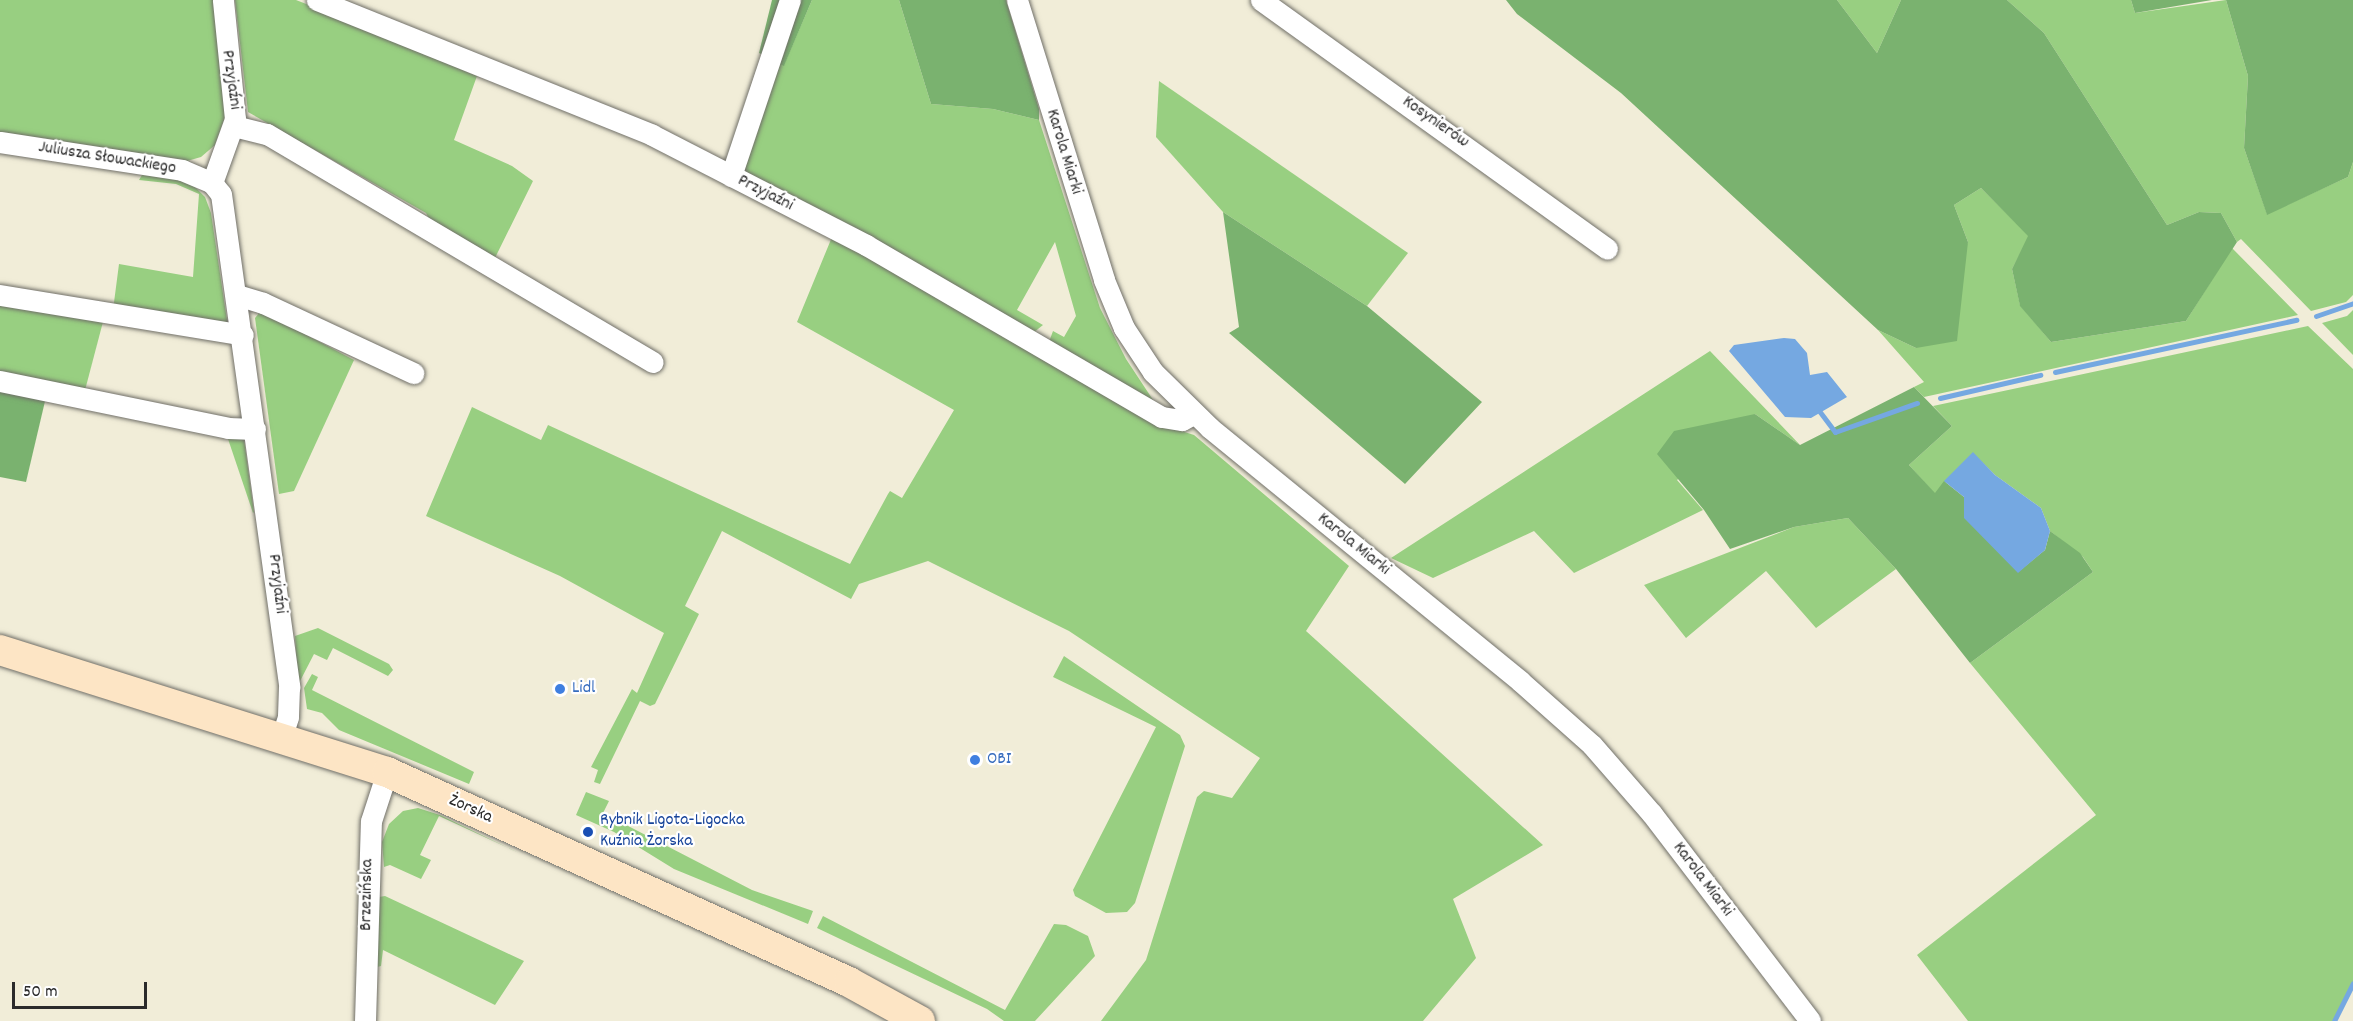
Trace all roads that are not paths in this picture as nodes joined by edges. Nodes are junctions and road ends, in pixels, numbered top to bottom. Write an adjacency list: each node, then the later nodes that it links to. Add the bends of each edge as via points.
1 (223, 0): 6 (street, Przyjaźni, via 226,52 235,102)
2 (317, 0): 8 (street, Przyjaźni, via 620,121)
3 (790, 0): 8 (street)
4 (1017, 0): 17 (street, Karola Miarki, via 1094,251 1117,312 1142,358)
5 (1261, 0): 10 (street, Kosynierów)
6 (234, 126): 9 (street, Przyjaźni); 14 (street, via 267,134)
7 (0, 142): 9 (street, Juliusza Słowackiego, via 182,170)
8 (731, 176): 17 (street, Przyjaźni, via 866,245 1162,417 1182,420)
9 (212, 183): 12 (street, Przyjaźni, via 225,207)
10 (1607, 249)
11 (0, 295): 13 (street)
12 (237, 295): 13 (street, Przyjaźni); 15 (street, via 263,303)
13 (243, 335): 18 (street, Przyjaźni)
14 (653, 362)
15 (413, 373)
16 (0, 381): 18 (street, via 228,428)
17 (1193, 414): 24 (street, Karola Miarki, via 1520,681 1592,745 1652,814)
18 (255, 429): 20 (street, Przyjaźni, via 290,687 289,710)
19 (0, 650): 20 (main road, Żorska)
20 (281, 738): 21 (main road, Żorska)
21 (387, 772): 22 (street, Brzezińska, via 374,806 370,832); 23 (main road, Żorska, via 841,979)
22 (365, 1021)
23 (920, 1021)
24 (1810, 1021)

